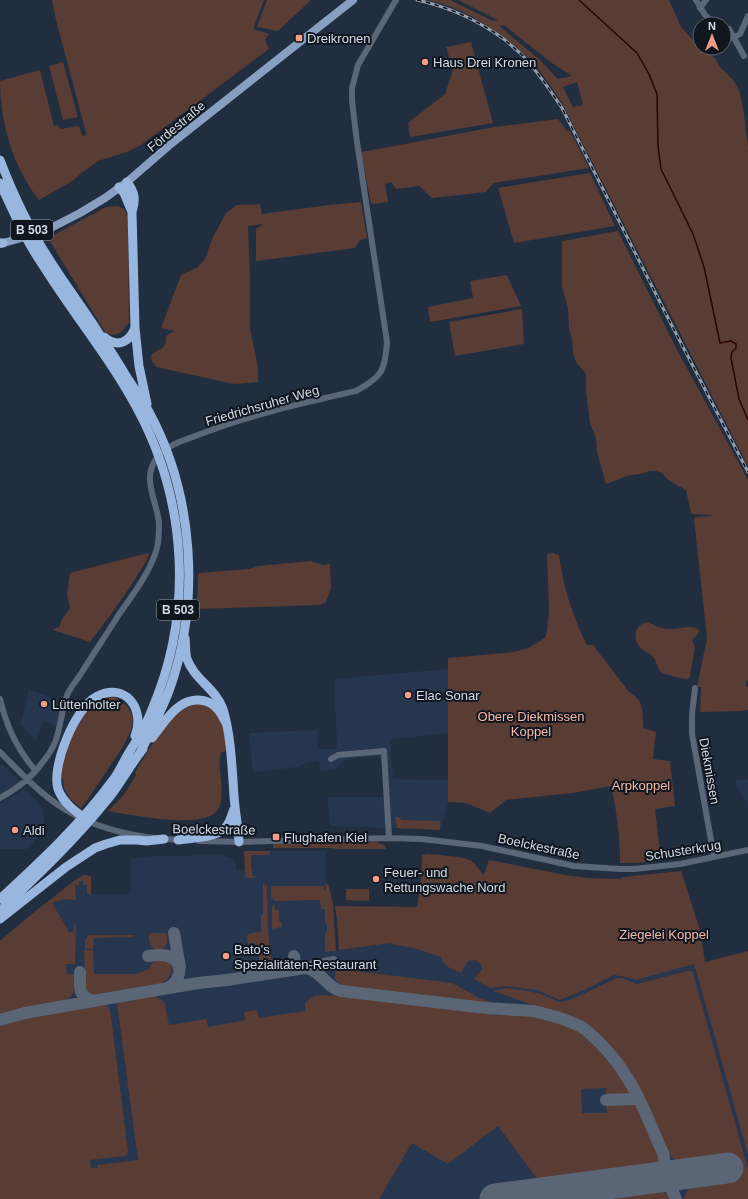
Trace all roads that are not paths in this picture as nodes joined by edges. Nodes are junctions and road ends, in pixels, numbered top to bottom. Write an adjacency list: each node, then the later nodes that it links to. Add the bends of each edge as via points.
1 (396, 0): 28 (street, Friedrichsruher Weg, via 358,65 352,88 357,142 387,342 386,359 382,370 371,383 356,391 257,415 210,430 172,445 155,459 150,474 150,488 159,522 158,547 142,582 68,693 55,741)
2 (696, 0): 5 (street)
3 (706, 0): 5 (street)
4 (350, 2): 13 (main road, Fördestraße)
5 (700, 8): 6 (street)
6 (706, 16)
7 (748, 16): 8 (street, via 740,34)
8 (733, 38): 9 (street)
9 (744, 56)
10 (0, 160): 17 (highway, B 503, via 17,201 40,245)
11 (0, 180): 14 (highway, B 503)
12 (0, 183): 14 (highway)
13 (123, 184): 15 (main road, Fördestraße, via 105,198 47,230); 16 (highway, via 131,188 135,203 132,212)
14 (9, 202): 19 (highway, B 503, via 42,264 126,389)
15 (4, 243)
16 (135, 328): 17 (highway, via 129,339 119,343 111,342); 18 (highway, via 139,366)
17 (100, 334): 18 (highway, B 503)
18 (149, 411): 19 (highway, B 503)
19 (160, 448): 20 (highway, B 503, via 168,454 186,533 189,574); 24 (highway, B 503, via 160,461 169,487 178,535 178,611 162,686 153,709)
20 (185, 625): 23 (highway, B 503, via 186,654 190,664 193,671 218,699); 26 (highway, B 503, via 169,690)
21 (695, 688): 40 (street, Diekmissen, via 692,734)
22 (0, 699): 28 (street, via 10,733)
23 (226, 723): 26 (highway, via 218,709 209,702 186,702 169,716); 31 (highway)
24 (130, 751): 32 (highway, B 503); 33 (highway, B 503, via 138,726 134,705 126,696 115,692 101,694 92,699 72,727 61,752 57,770 61,796)
25 (0, 752): 29 (street, Boelckestraße)
26 (140, 753): 32 (highway, B 503, via 109,798)
27 (331, 759): 35 (street, via 338,755 384,751)
28 (36, 771): 29 (street, Friedrichsruher Weg)
29 (27, 780): 30 (street, Friedrichsruher Weg); 33 (street, Boelckestraße, via 60,807)
30 (0, 798)
31 (235, 808): 37 (highway, via 228,824 219,833); 38 (highway)
32 (93, 810): 34 (highway, B 503)
33 (88, 821): 36 (street, Boelckestraße, via 127,833)
34 (73, 834): 42 (highway, B 503); 43 (highway, B 503, via 44,869)
35 (389, 838): 38 (street, Boelckestraße); 41 (street, Boelckestraße, via 482,846 574,866)
36 (164, 839): 37 (street, Boelckestraße); 44 (highway, via 128,839 95,848 66,867)
37 (178, 840): 38 (street, Boelckestraße)
38 (239, 842)
39 (748, 850): 40 (street, Schusterkrug)
40 (714, 857): 41 (street, Schusterkrug)
41 (620, 869)
42 (0, 899)
43 (0, 911)
44 (0, 919)

